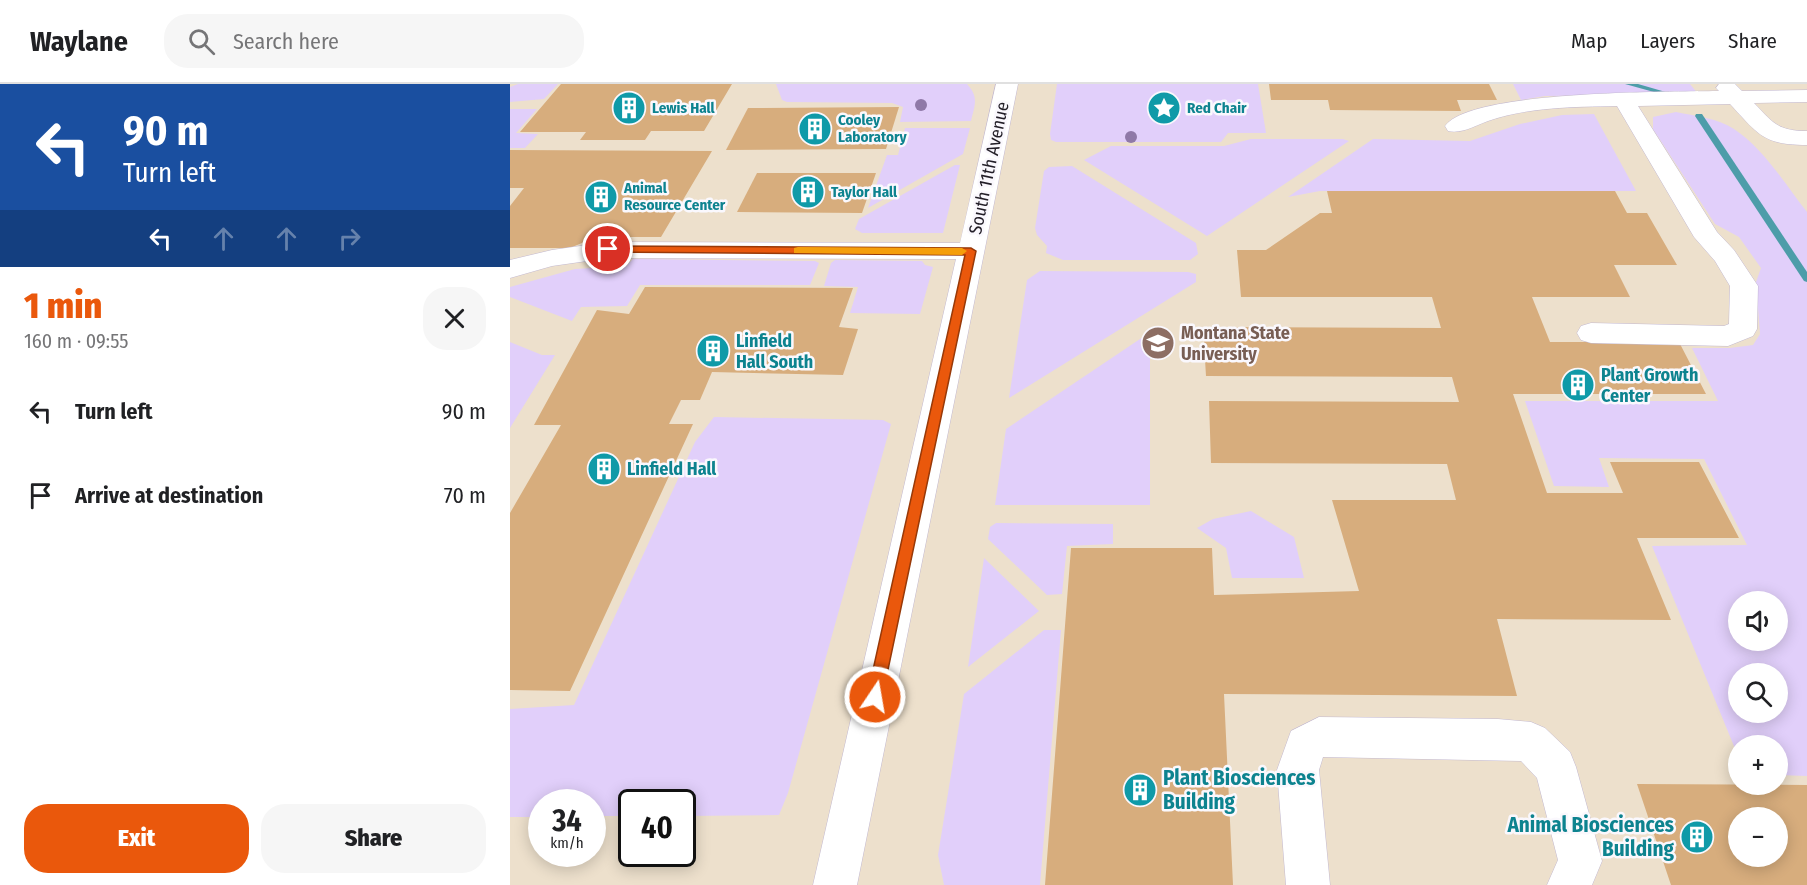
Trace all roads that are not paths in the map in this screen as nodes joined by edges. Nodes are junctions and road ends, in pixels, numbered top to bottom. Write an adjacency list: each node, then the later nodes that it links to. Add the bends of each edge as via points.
1 (1007, 84): 7 (street, South 11th Avenue)
2 (1729, 90): 3 (street); 4 (street, via 1709,99); 6 (street, via 1768,131 1785,138)
3 (1807, 96)
4 (1623, 99): 5 (street, via 1542,103 1484,115); 9 (street, via 1707,237 1744,286 1743,329 1728,336)
5 (1456, 126)
6 (1807, 138)
7 (971, 251): 8 (street, via 608,249); 10 (street, South 11th Avenue)
8 (510, 269)
9 (1591, 333)
10 (835, 885)
11 (1308, 885): 12 (street, via 1298,770 1305,745 1319,737 1531,742 1555,768 1580,861)
12 (1569, 885)

